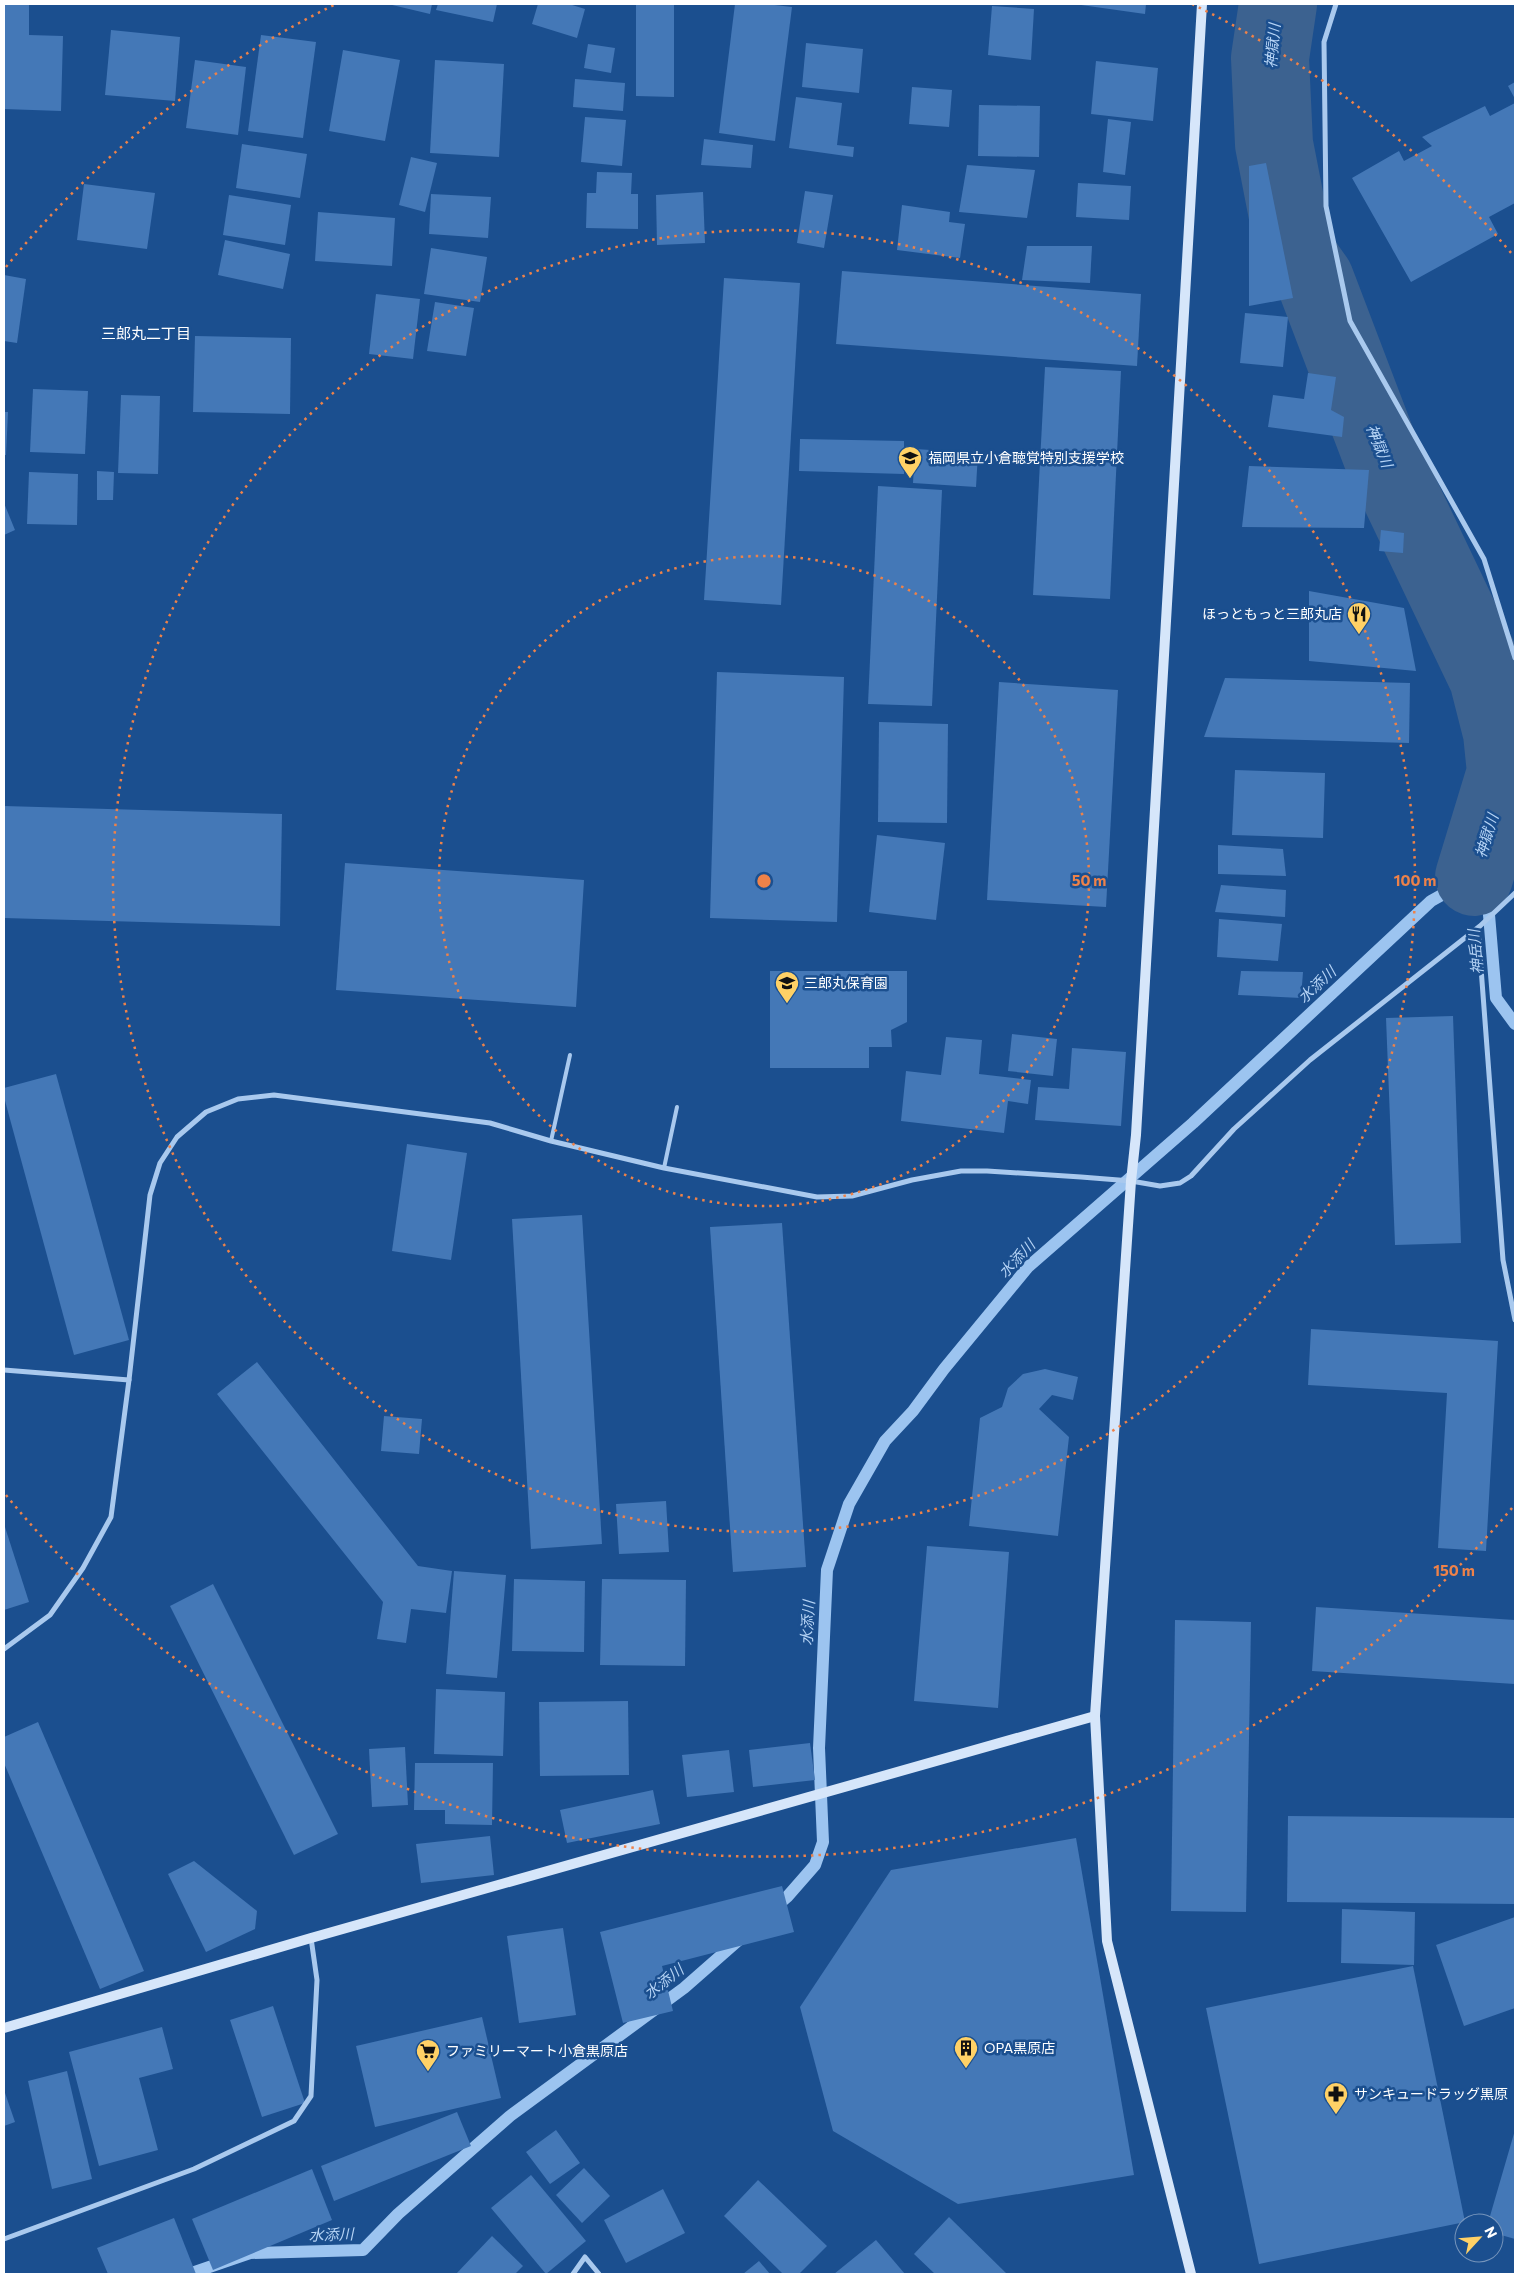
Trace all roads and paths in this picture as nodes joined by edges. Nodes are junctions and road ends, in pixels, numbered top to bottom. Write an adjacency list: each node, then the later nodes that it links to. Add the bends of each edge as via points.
1 (1202, 4): 10 (street)
2 (1336, 4): 3 (street, via 1324,42 1326,206 1350,321 1484,559)
3 (1515, 658)
4 (1515, 894): 5 (street)
5 (1479, 927): 10 (street, via 1310,1060 1234,1129 1191,1176 1180,1183 1160,1186); 11 (street, via 1502,1260)
6 (570, 1055): 8 (lane)
7 (677, 1107): 9 (lane)
8 (550, 1141): 9 (street); 13 (street, via 490,1123 274,1095 238,1099 206,1112 177,1137 160,1163 150,1195)
9 (664, 1168): 10 (street, via 817,1197 852,1196 961,1171)
10 (1131, 1181): 15 (street)
11 (1515, 1320)
12 (4, 1370): 13 (street)
13 (129, 1380): 14 (street, via 111,1516 82,1568 50,1615)
14 (4, 1650)
15 (1095, 1716): 16 (street); 21 (street, via 1107,1941)
16 (310, 1938): 17 (street); 18 (street, via 317,1980 310,2096 294,2121 194,2169)
17 (4, 2028)
18 (4, 2239)
19 (573, 2274): 20 (street, via 585,2258)
20 (599, 2274)
21 (1191, 2274)

